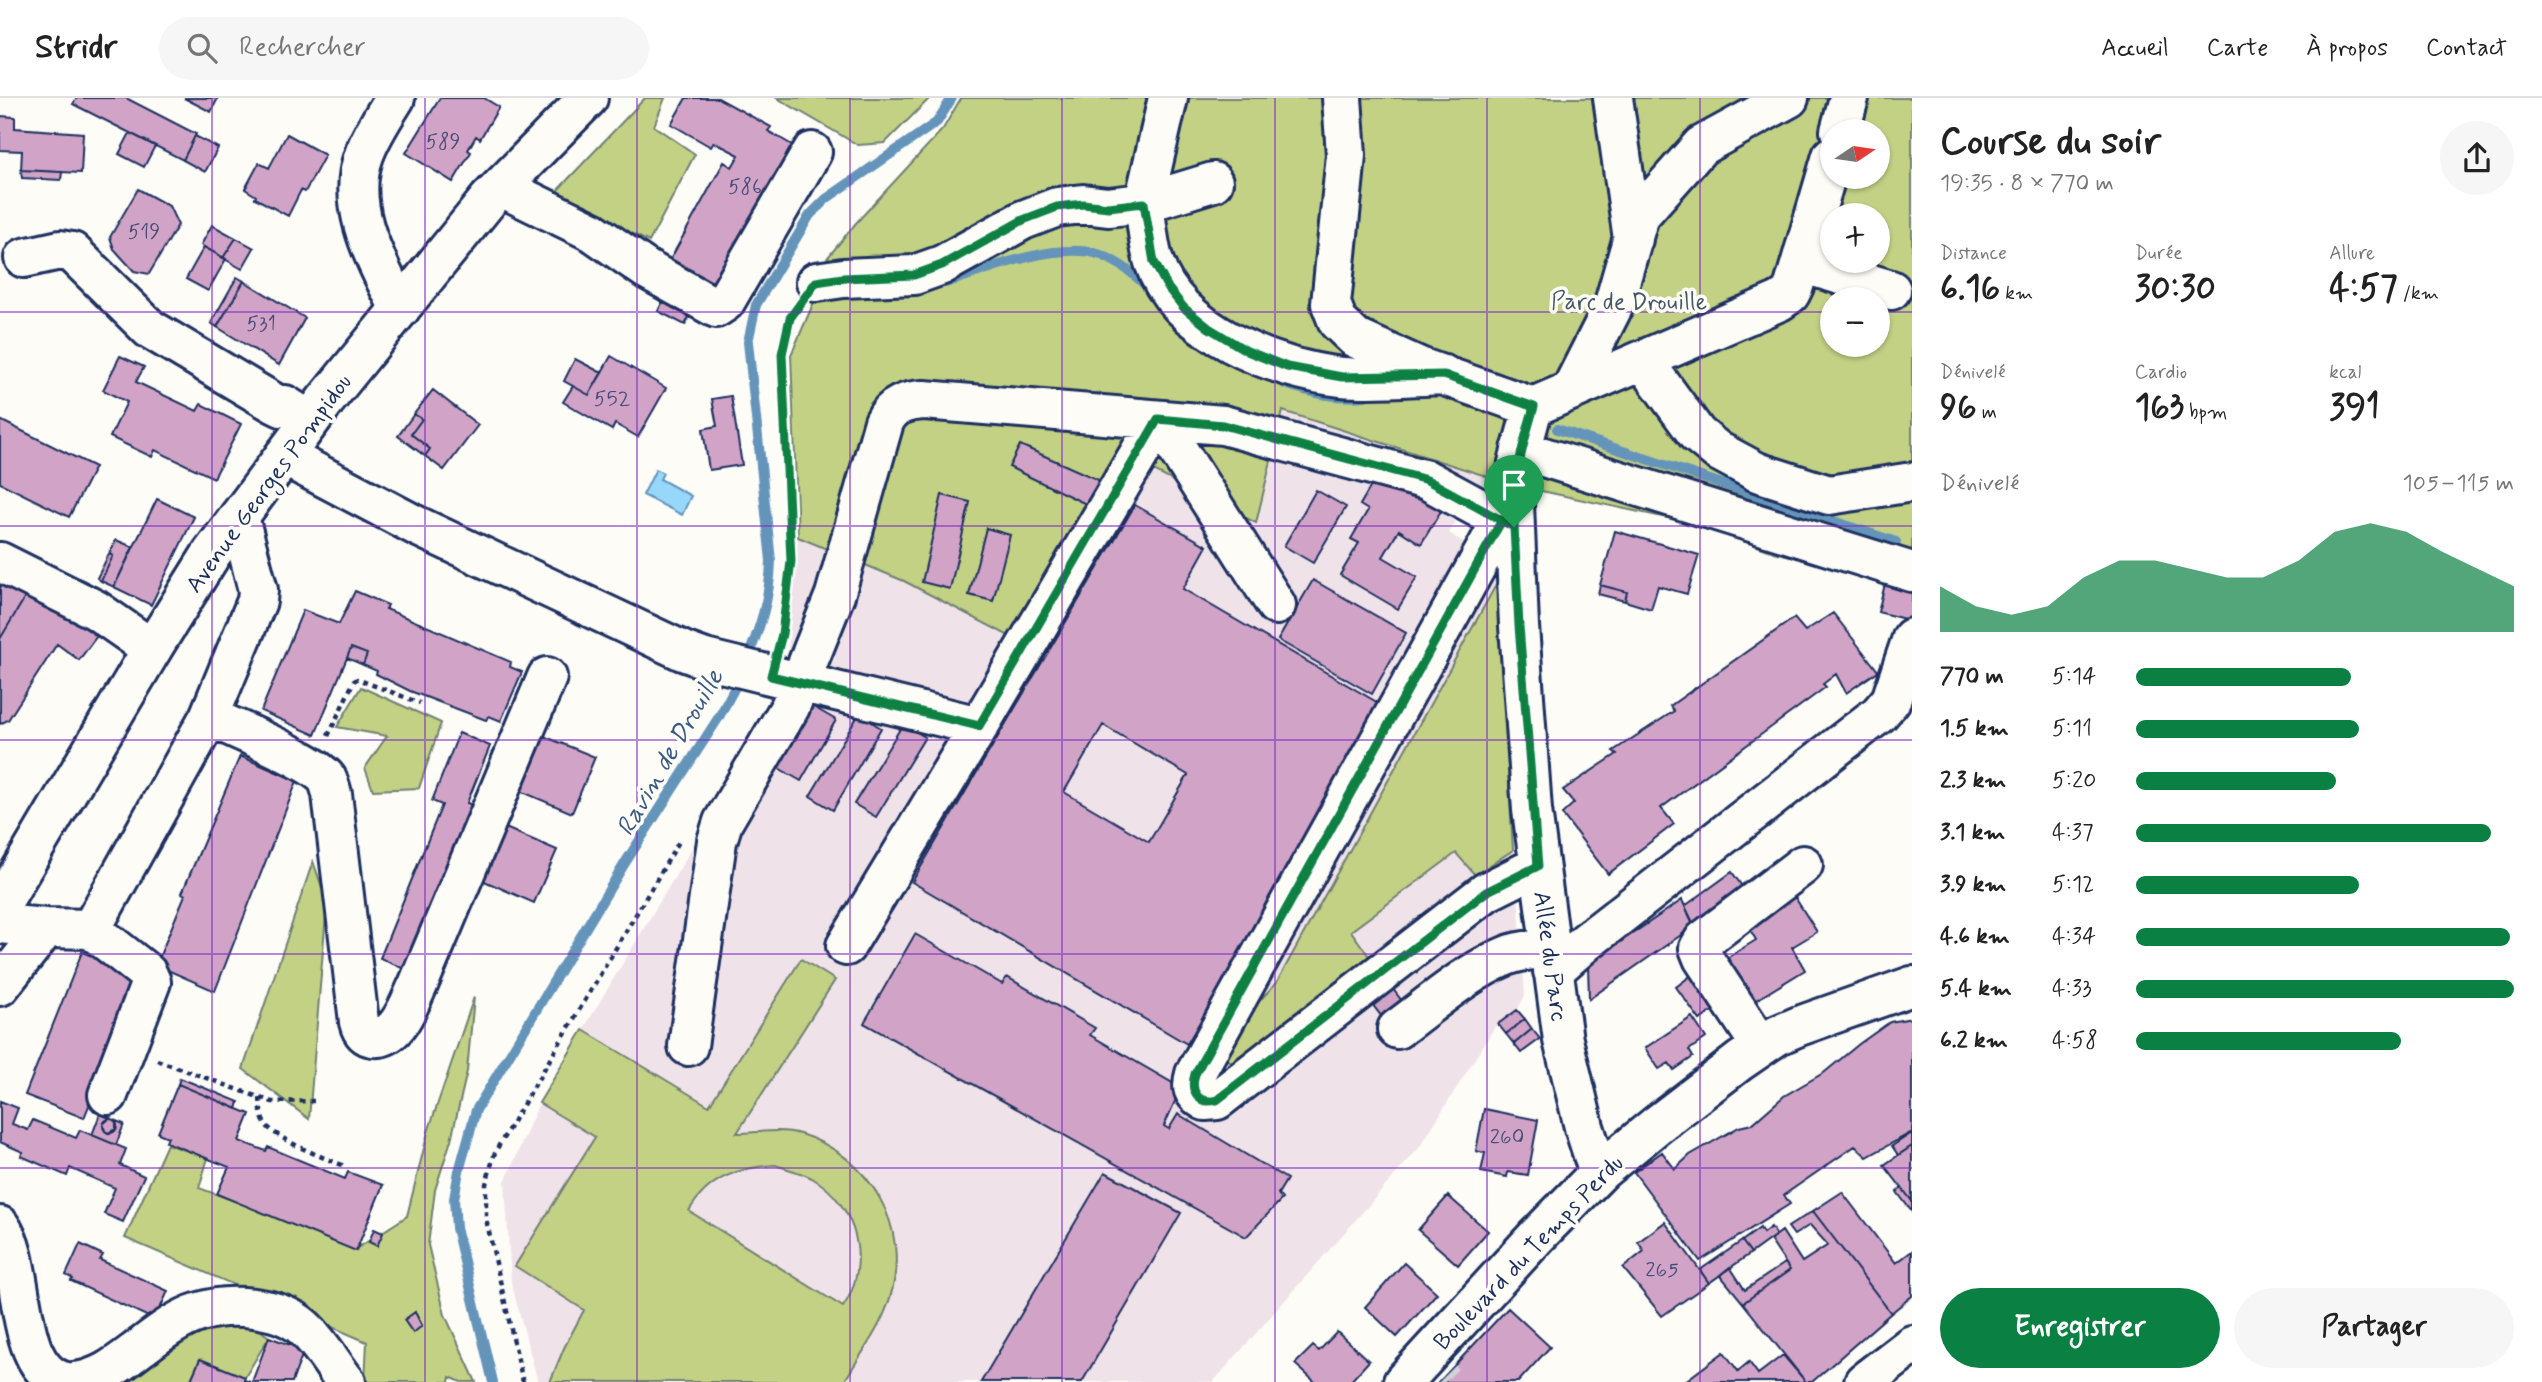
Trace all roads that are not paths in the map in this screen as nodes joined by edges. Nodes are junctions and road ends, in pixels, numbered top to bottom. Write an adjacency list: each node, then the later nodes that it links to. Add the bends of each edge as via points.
1 (395, 98): 19 (street, via 365,151 357,191 372,248)
2 (588, 98): 11 (street, Avenue Georges Pompidou)
3 (1168, 98): 13 (street)
4 (1342, 98): 21 (street, via 1346,155 1331,304 1338,322 1355,338)
5 (1614, 98): 14 (street)
6 (1789, 98): 14 (street, via 1701,146 1639,216)
7 (1849, 98): 8 (street)
8 (1843, 119)
9 (812, 152): 11 (street, via 725,302 716,308 646,269 593,232)
10 (1213, 182): 13 (street)
11 (501, 187): 19 (street, Avenue Georges Pompidou)
12 (1822, 189): 16 (street)
13 (1144, 203): 17 (street, via 1057,207 914,275); 21 (street, via 1154,262 1168,288 1209,328 1247,351 1287,367 1342,377)
14 (1633, 239): 22 (street, via 1613,306)
15 (24, 258): 25 (street, via 72,252 150,329)
16 (1801, 263): 18 (street); 20 (street, via 1790,294 1780,301)
17 (816, 282)
18 (1891, 290)
19 (400, 309): 25 (street, Avenue Georges Pompidou)
20 (1643, 360): 22 (street); 27 (street, via 1697,434 1757,472 1829,495)
21 (1444, 375): 23 (street)
22 (1571, 390): 23 (street)
23 (1534, 407): 28 (street)
24 (1158, 419): 28 (street, via 1223,425 1427,480); 32 (street); 36 (street, via 924,400 898,405 884,422 835,595); 38 (street)
25 (310, 421): 26 (street, Avenue Georges Pompidou)
26 (284, 456): 29 (street, Avenue Georges Pompidou); 36 (street, via 417,526 683,651)
27 (1912, 482)
28 (1513, 496): 31 (street); 40 (street, Allée du Parc); 40 (street, via 1195,1074 1194,1093 1205,1101 1217,1100 1486,892)
29 (239, 517): 34 (street, Avenue Georges Pompidou); 37 (street, via 257,601)
30 (0, 562): 34 (street, via 96,610)
31 (1912, 572)
32 (1276, 605)
33 (1912, 638): 46 (street, via 1891,700 1879,714 1586,942)
34 (152, 649): 41 (street, Avenue Georges Pompidou)
35 (547, 677): 37 (street, via 418,985 399,1023 379,1037 370,1037 361,1029 327,779 269,744)
36 (779, 677): 38 (street); 50 (street, via 790,707 723,822 717,841)
37 (209, 717): 44 (street)
38 (979, 726): 45 (street)
39 (1803, 865): 51 (street, via 1699,948)
40 (1538, 866): 46 (street, Allée du Parc)
41 (0, 906)
42 (0, 924): 43 (street)
43 (46, 928): 44 (street); 47 (street)
44 (91, 929): 52 (street, via 147,972 151,982)
45 (845, 946)
46 (1551, 959): 49 (street, via 1520,951 1498,960); 53 (street, Allée du Parc, via 1563,1040 1584,1127)
47 (0, 986)
48 (1912, 986): 51 (street, Boulevard du Temps Perdu, via 1799,1026)
49 (1396, 1028)
50 (688, 1046)
51 (1761, 1046): 53 (street, Boulevard du Temps Perdu)
52 (108, 1095)
53 (1602, 1171): 56 (street, Boulevard du Temps Perdu, via 1537,1236)
54 (0, 1226): 57 (street, via 8,1240 37,1363 56,1380)
55 (1912, 1346): 60 (street)
56 (1423, 1374)
57 (66, 1382)
58 (74, 1382): 59 (street, via 109,1371 185,1318 228,1307 275,1313 302,1325)
59 (346, 1382)
60 (1864, 1382)

